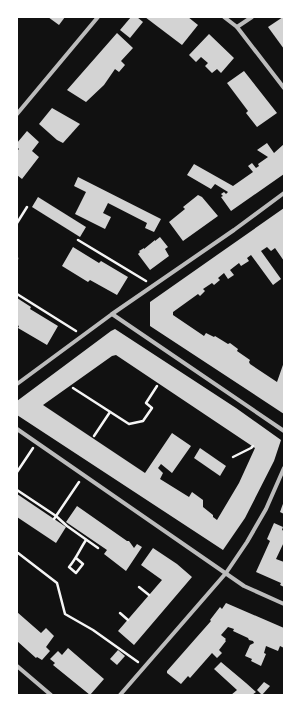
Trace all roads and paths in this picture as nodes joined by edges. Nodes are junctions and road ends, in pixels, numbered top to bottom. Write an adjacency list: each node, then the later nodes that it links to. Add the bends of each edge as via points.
1 (98, 17): 6 (street)
2 (224, 17): 4 (street)
3 (252, 17): 4 (street)
4 (237, 27): 5 (street)
5 (284, 88)
6 (17, 114)
7 (284, 193): 11 (street)
8 (27, 207): 9 (path)
9 (17, 223)
10 (78, 240): 11 (path)
11 (153, 286): 13 (street)
12 (17, 294): 14 (path)
13 (112, 314): 14 (street); 20 (street)
14 (84, 335): 15 (street)
15 (17, 384)
16 (157, 386): 18 (path, via 146,403 152,408 143,421 129,424)
17 (73, 388): 18 (path)
18 (110, 412): 21 (path)
19 (17, 429): 22 (street)
20 (284, 431)
21 (94, 436)
22 (36, 442): 26 (path); 27 (street)
23 (253, 446): 24 (path)
24 (233, 457)
25 (284, 468): 35 (street, via 266,509)
26 (17, 472)
27 (84, 475): 29 (path); 35 (street)
28 (17, 490): 29 (path, via 31,502)
29 (56, 516): 30 (path); 31 (path)
30 (54, 519)
31 (86, 540): 32 (path); 34 (path)
32 (98, 548)
33 (18, 553): 42 (path, via 58,583 65,614 93,630)
34 (76, 558): 34 (path, via 69,567 76,573 83,564)
35 (226, 573): 38 (street, via 244,586); 42 (street)
36 (139, 587): 37 (path)
37 (149, 595)
38 (284, 604)
39 (120, 613): 40 (path)
40 (128, 620)
41 (17, 666): 43 (street)
42 (144, 667): 44 (street)
43 (51, 695)
44 (120, 695)

